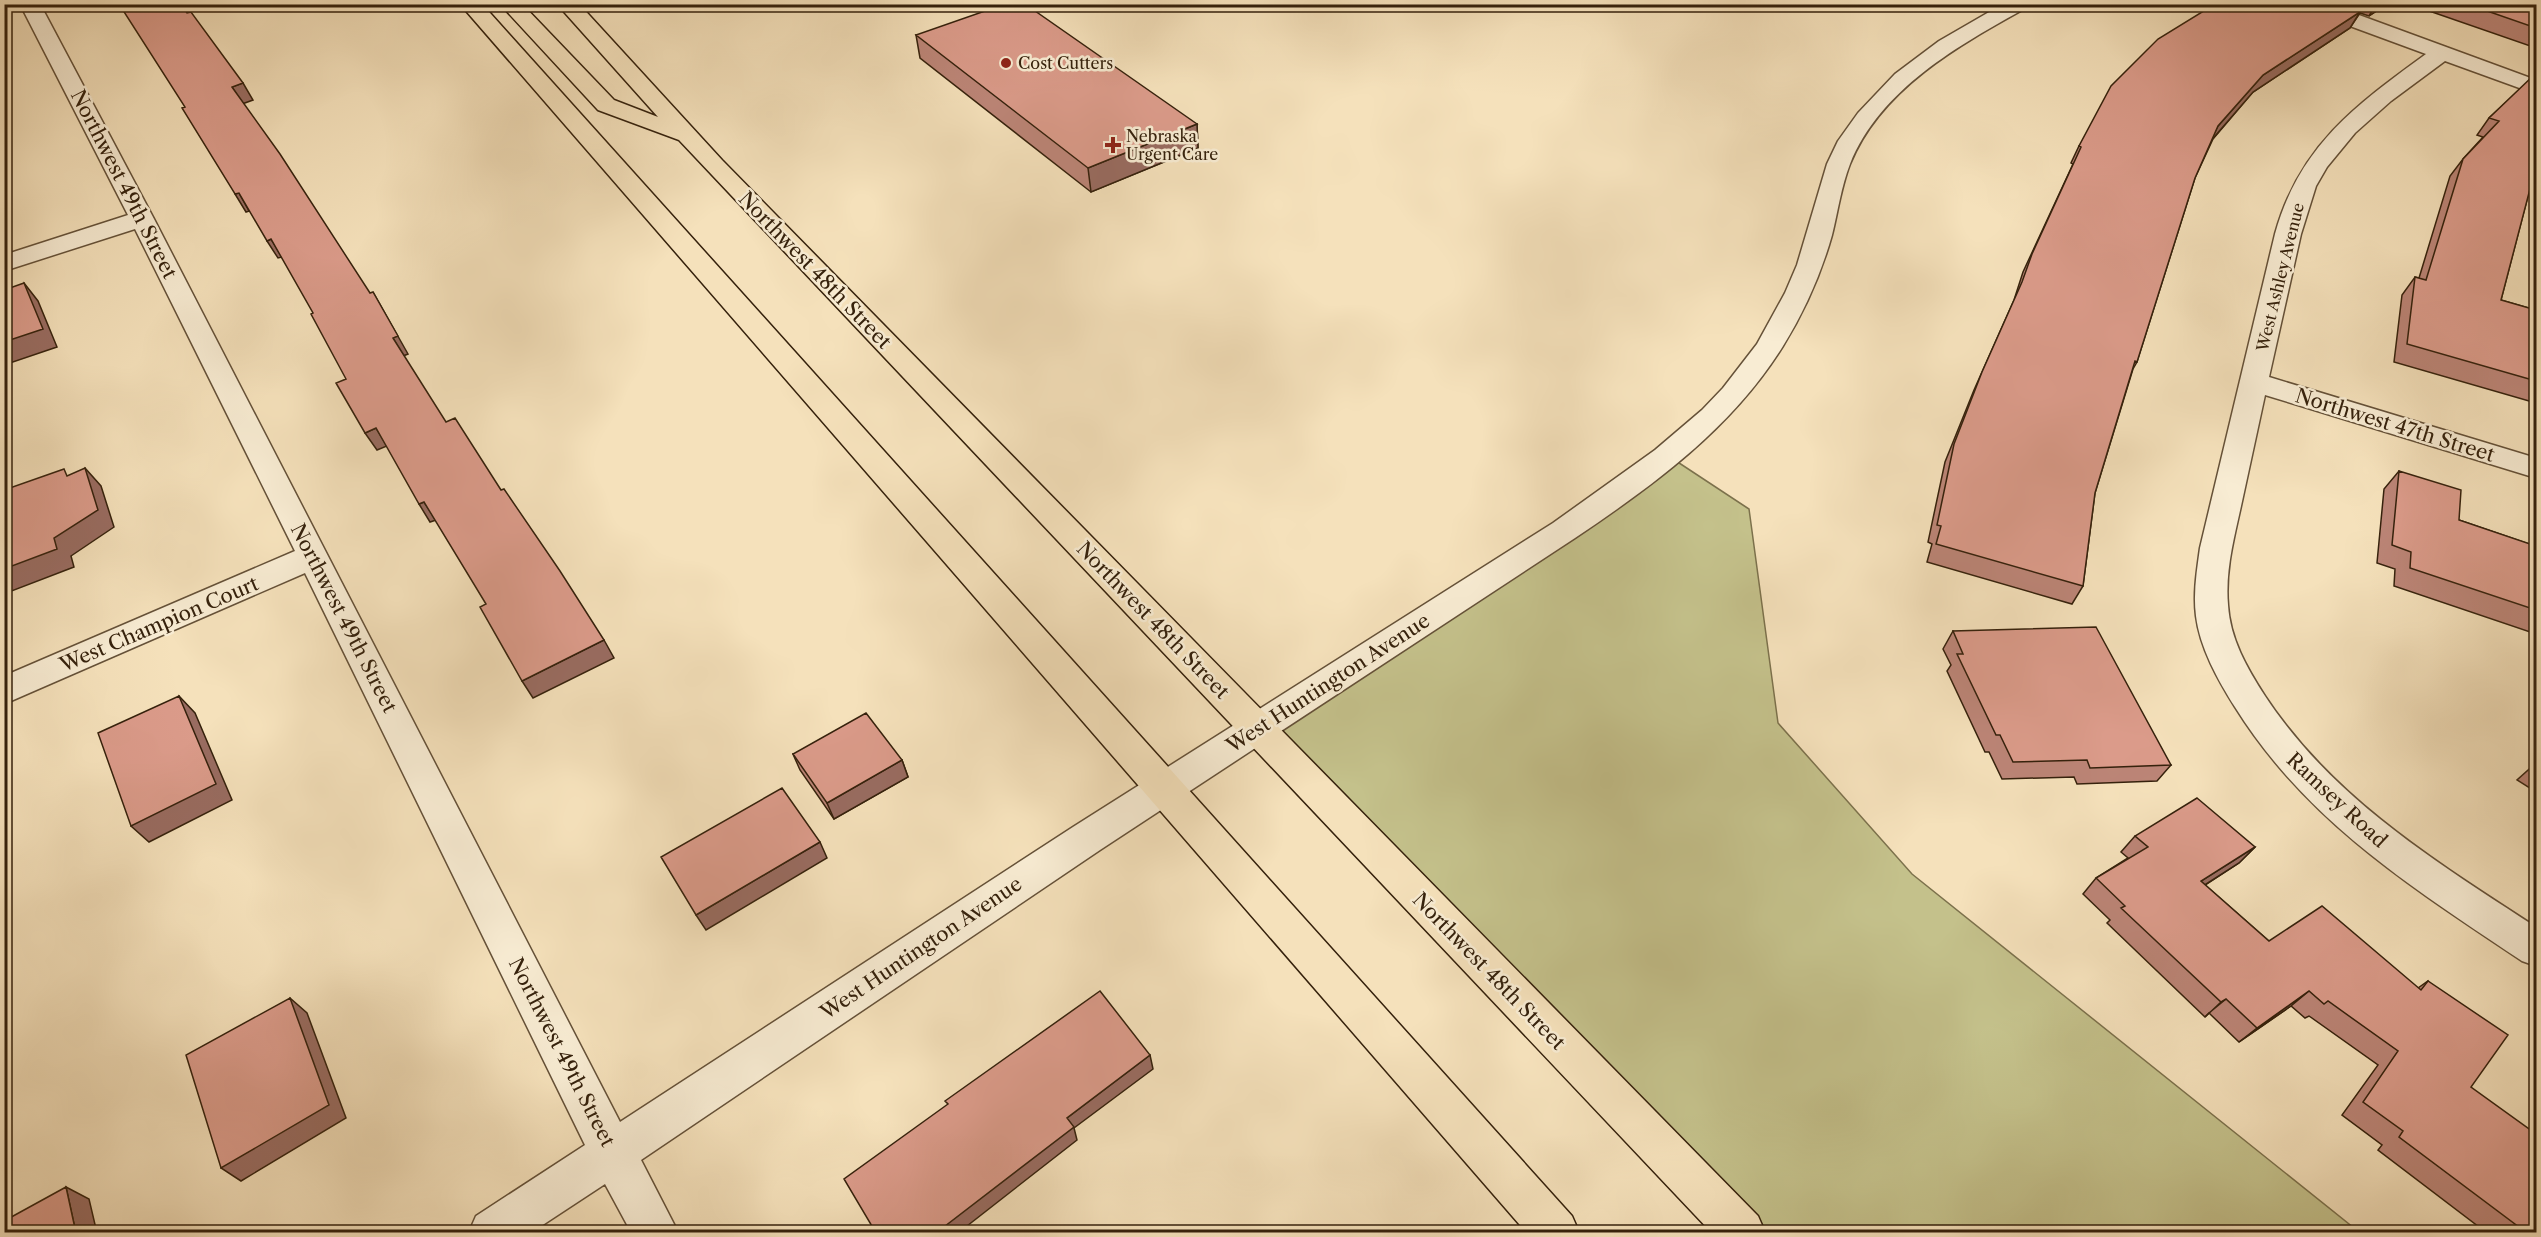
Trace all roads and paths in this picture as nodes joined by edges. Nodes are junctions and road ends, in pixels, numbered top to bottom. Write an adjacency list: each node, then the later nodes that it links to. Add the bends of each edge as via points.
1 (30, 4): 10 (street, Northwest 49th Street)
2 (470, 4): 17 (main road)
3 (510, 4): 9 (main road, via 606,105)
4 (567, 4): 9 (main road, Northwest 48th Street)
5 (2019, 4): 16 (street, West Huntington Avenue, via 1912,68 1878,102 1832,175 1818,238 1788,315 1761,359 1692,436 1598,507)
6 (2308, 4): 7 (street)
7 (2442, 53): 8 (street); 12 (street, West Ashley Avenue, via 2360,114 2313,169 2294,211)
8 (2536, 87)
9 (686, 135): 16 (main road, Northwest 48th Street)
10 (142, 219): 11 (street); 14 (street, Northwest 49th Street)
11 (4, 263)
12 (2254, 382): 13 (street, Northwest 47th Street); 18 (street, Ramsey Road, via 2211,576 2214,626 2232,673 2292,761 2331,799 2431,879)
13 (2536, 468)
14 (313, 556): 15 (street, West Champion Court); 19 (street, Northwest 49th Street)
15 (4, 691)
16 (1257, 729): 17 (street, West Huntington Avenue); 23 (main road, Northwest 48th Street)
17 (1164, 788): 19 (street, West Huntington Avenue); 22 (main road)
18 (2536, 948)
19 (613, 1151): 20 (street, West Huntington Avenue); 21 (street, Northwest 49th Street)
20 (492, 1233)
21 (655, 1233)
22 (1556, 1233)
23 (1742, 1233)

